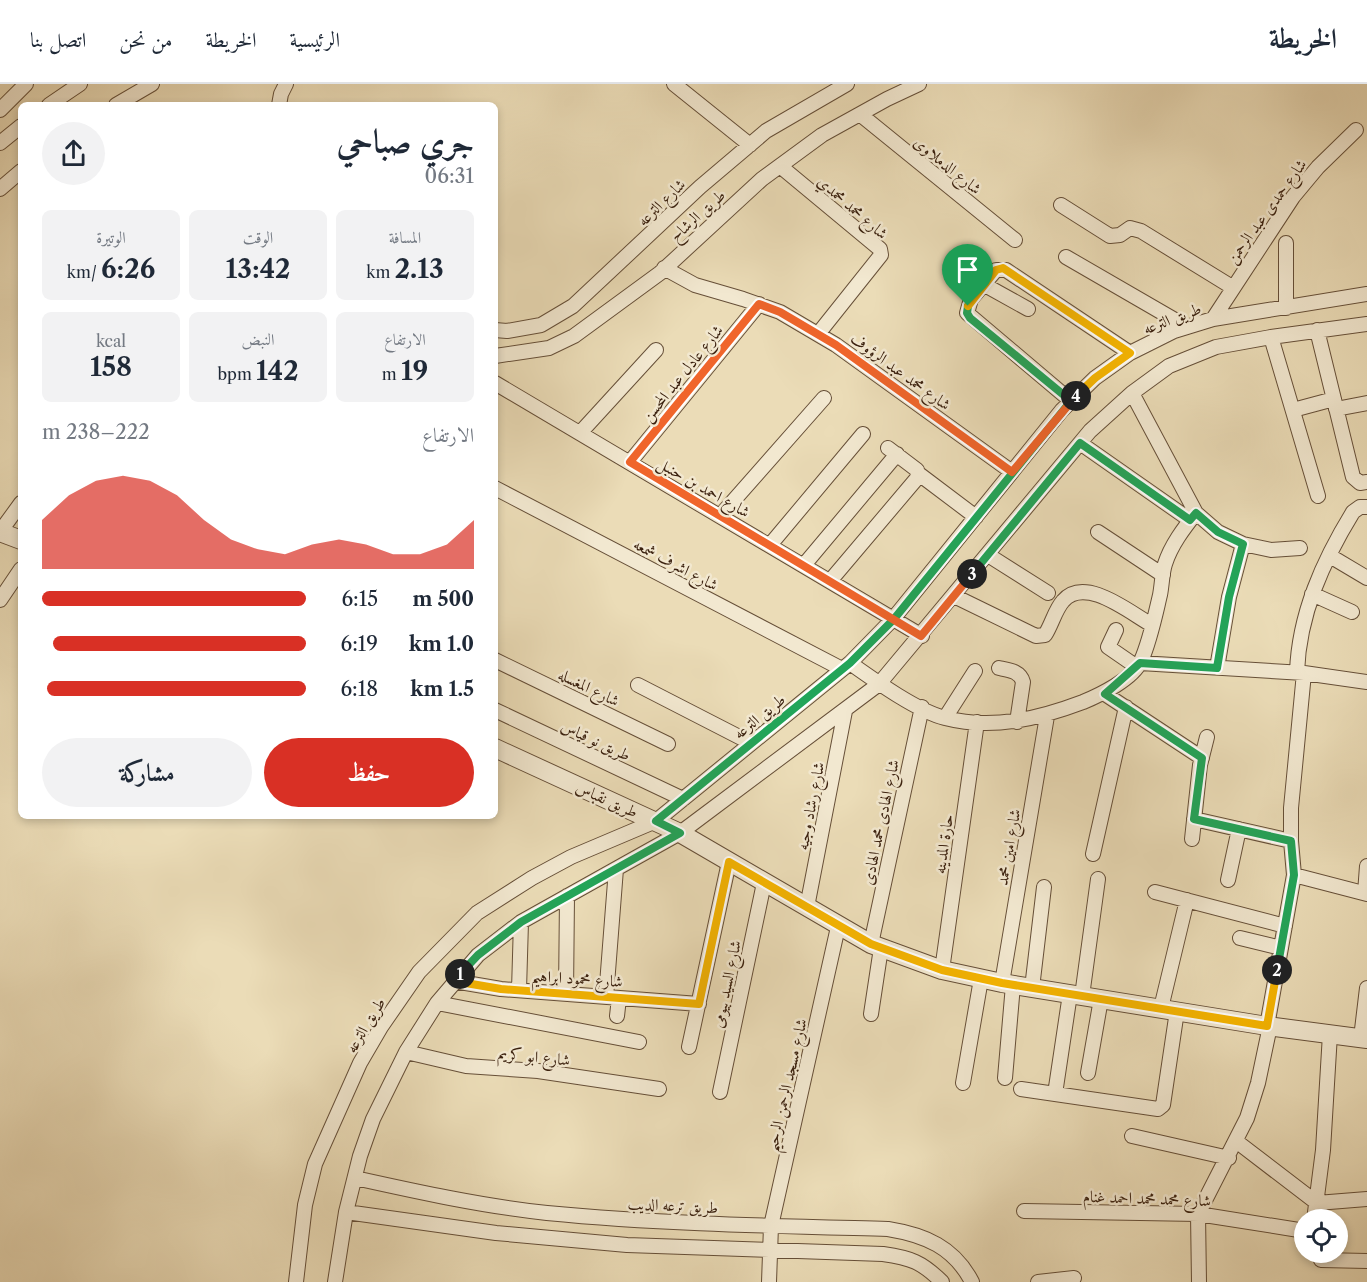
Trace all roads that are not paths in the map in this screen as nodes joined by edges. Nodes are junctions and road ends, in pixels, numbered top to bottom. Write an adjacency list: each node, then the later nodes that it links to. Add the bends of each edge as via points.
1 (26, 84): 12 (street)
2 (80, 84): 9 (street)
3 (152, 84): 8 (street)
4 (286, 84): 11 (street)
5 (674, 84): 17 (street)
6 (847, 84): 17 (street, شارع الترعه, via 766,131)
7 (919, 84): 13 (street, طريق الرشاح)
8 (128, 89): 10 (street)
9 (53, 102)
10 (118, 102)
11 (280, 102)
12 (0, 110)
13 (861, 115): 18 (street, طريق الرشاح, via 822,135); 22 (street, شارع الدملاوى)
14 (18, 128): 16 (street)
15 (1356, 130): 27 (street, شارع حمدى عبد الرحمن, via 1299,190)
16 (2, 138)
17 (750, 145): 35 (street, شارع الترعه, via 573,306 541,325)
18 (780, 166): 25 (street, طريق الرشاح); 37 (street, شارع محمد محمدي, via 880,249 881,255)
19 (18, 174): 20 (street)
20 (0, 189)
21 (1061, 205): 27 (street, via 1110,236 1130,228 1141,231)
22 (1015, 240)
23 (1286, 243): 30 (street)
24 (1066, 257): 33 (street)
25 (664, 268): 29 (street, شارع محمد عبد الرؤوف, via 695,285); 41 (street, طريق الرشاح, via 574,336 549,348)
26 (986, 281): 31 (street); 40 (street, via 996,270 1006,270); 45 (street, via 968,306 970,318)
27 (1232, 287): 32 (street, شارع حمدى عبد الرحمن)
28 (1367, 294): 30 (street, طريق الترعه)
29 (759, 304): 37 (street, شارع محمد عبد الرؤوف); 52 (street, شارع عادل عبد المحسن)
30 (1286, 308): 32 (street, طريق الترعه)
31 (1028, 309)
32 (1213, 319): 33 (street, طريق الترعه)
33 (1187, 327): 40 (street, طريق الترعه)
34 (1367, 327): 36 (street)
35 (498, 330)
36 (1317, 330): 38 (street); 47 (street)
37 (818, 334): 53 (street, شارع محمد عبد الرؤوف)
38 (1271, 337): 43 (street, via 1216,347 1169,366); 48 (street)
39 (657, 350): 49 (street)
40 (1130, 353): 45 (street, طريق الترعه)
41 (498, 356)
42 (498, 385): 49 (street, شارع احمد بن حنبل)
43 (1132, 393): 51 (street); 62 (street)
44 (824, 398): 60 (street)
45 (1071, 401): 53 (street, طريق الترعه)
46 (1367, 403): 47 (street)
47 (1335, 404): 48 (street); 55 (street, via 1353,477 1360,483)
48 (1293, 410): 57 (street)
49 (580, 433): 52 (street, شارع احمد بن حنبل)
50 (863, 434): 65 (street)
51 (1080, 443): 62 (street); 68 (street)
52 (630, 462): 60 (street, شارع احمد بن حنبل)
53 (1012, 472): 61 (street, طريق الترعه)
54 (919, 474): 61 (street); 70 (street, via 892,451); 74 (street)
55 (1367, 482)
56 (498, 490): 86 (street, شارع اشرف شمعه)
57 (1318, 496)
58 (1367, 507): 69 (street, via 1353,512)
59 (18, 508): 64 (street)
60 (720, 516): 65 (street, شارع احمد بن حنبل)
61 (976, 517): 80 (street, طريق الترعه)
62 (1193, 517): 66 (street); 72 (street, via 1170,554)
63 (1098, 532): 72 (street)
64 (5, 534)
65 (770, 544): 70 (street, شارع احمد بن حنبل)
66 (1243, 544): 67 (street, via 1271,550); 88 (street)
67 (1300, 548)
68 (988, 555): 75 (street); 77 (street)
69 (1330, 556): 73 (street); 76 (street)
70 (804, 565): 74 (street, شارع احمد بن حنبل)
71 (18, 573): 78 (street)
72 (1163, 575): 81 (street)
73 (1367, 578)
74 (830, 580): 80 (street, شارع احمد بن حنبل)
75 (1048, 593)
76 (1312, 594): 79 (street); 90 (street, via 1298,645)
77 (954, 596): 81 (street, via 1036,636 1046,634 1062,601 1070,595 1091,591); 83 (street)
78 (0, 600)
79 (1352, 612)
80 (894, 619): 83 (street, شارع احمد بن حنبل); 86 (street, طريق الترعه)
81 (1152, 626): 85 (street)
82 (1116, 630): 85 (street, via 1108,647)
83 (921, 636): 92 (street)
84 (498, 661): 105 (street, شارع المغسله)
85 (1139, 665): 88 (street); 94 (street, شارع اشرف شمعه)
86 (846, 666): 92 (street, شارع اشرف شمعه); 104 (street, طريق الترعه)
87 (999, 668): 102 (street, via 1022,677)
88 (1217, 668): 90 (street)
89 (975, 671): 100 (street)
90 (1300, 672): 91 (street); 114 (street)
91 (1367, 682)
92 (879, 684): 95 (street, شارع اشرف شمعه); 98 (street)
93 (638, 685): 104 (street)
94 (1105, 694): 96 (street); 99 (street, شارع اشرف شمعه)
95 (922, 707): 100 (street, شارع اشرف شمعه); 133 (street, شارع الهادى محمد الهادى)
96 (1126, 707): 107 (street); 115 (street)
97 (498, 711): 108 (street, طريق نو قياس)
98 (845, 711): 112 (street); 128 (street, شارع رشاد وجيه)
99 (1047, 716): 102 (street, شارع اشرف شمعه); 138 (street, شارع امين محمد)
100 (945, 718): 101 (street, شارع اشرف شمعه)
101 (976, 722): 102 (street, شارع اشرف شمعه); 135 (street, حارة المدينه)
102 (1017, 722)
103 (1207, 738): 107 (street)
104 (751, 743): 108 (street, طريق الترعه)
105 (668, 744)
106 (498, 749): 110 (street, طريق نقباس)
107 (1202, 758): 109 (street)
108 (683, 799): 110 (street, طريق الترعه)
109 (1194, 819): 111 (street); 113 (street)
110 (656, 821): 112 (street, طريق نقباس); 180 (street, طريق الترعه, via 571,857 500,897 477,913 419,972 360,1063 323,1142 305,1205)
111 (1239, 829): 114 (street); 121 (street)
112 (680, 833): 116 (street, طريق نقباس); 118 (street)
113 (1192, 839)
114 (1291, 841): 119 (street)
115 (1093, 854)
116 (729, 862): 122 (street, طريق نقباس); 147 (street)
117 (1367, 866): 125 (street)
118 (616, 869): 126 (street); 144 (street)
119 (1294, 875): 125 (street); 130 (street)
120 (1098, 879): 143 (street)
121 (1228, 880)
122 (764, 883): 128 (street, طريق نقباس); 162 (street, شارع السيد بيومى)
123 (1044, 887): 139 (street)
124 (1155, 892): 127 (street)
125 (1366, 893)
126 (567, 896): 129 (street); 142 (street)
127 (1186, 900): 130 (street); 148 (street)
128 (807, 907): 131 (street, طريق نقباس)
129 (521, 922): 137 (street, via 478,955); 141 (street)
130 (1285, 926): 134 (street)
131 (838, 927): 133 (street, طريق نقباس); 174 (street, شارع مسجد الرحمن الرحيم)
132 (1240, 938): 134 (street)
133 (876, 946): 135 (street, طريق نقباس); 149 (street, شارع الهادى محمد الهادى)
134 (1281, 948): 151 (street)
135 (942, 970): 136 (street, طريق نقباس)
136 (981, 979): 138 (street, طريق نقباس); 159 (street)
137 (454, 981): 141 (street, شارع محمود ابراهيم); 146 (street)
138 (1008, 984): 139 (street, طريق نقباس); 158 (street, شارع امين محمد)
139 (1032, 988): 143 (street, طريق نقباس)
140 (1367, 988): 153 (street)
141 (519, 990): 142 (street, شارع محمود ابراهيم)
142 (566, 994): 144 (street, شارع محمود ابراهيم)
143 (1076, 994): 145 (street, طريق نقباس); 163 (street)
144 (613, 998): 147 (street, شارع محمود ابراهيم); 150 (street)
145 (1101, 999): 148 (street, طريق نقباس); 157 (street)
146 (437, 1003): 154 (street); 156 (street)
147 (699, 1004): 155 (street)
148 (1169, 1010): 151 (street, طريق نقباس); 163 (street, via 1163,1105 1154,1109)
149 (871, 1014)
150 (617, 1016)
151 (1268, 1026): 152 (street, طريق نقباس); 165 (street, via 1258,1083)
152 (1330, 1035): 153 (street, طريق نقباس); 169 (street)
153 (1364, 1038)
154 (639, 1042)
155 (689, 1047)
156 (406, 1052): 160 (street, شارع ابو كريم, via 466,1066 538,1071); 167 (street, via 373,1119)
157 (1088, 1073)
158 (1005, 1078)
159 (963, 1083)
160 (659, 1089)
161 (1021, 1089): 163 (street)
162 (720, 1092)
163 (1055, 1094)
164 (1132, 1136): 166 (street)
165 (1236, 1141): 166 (street); 169 (street)
166 (1228, 1158): 173 (street)
167 (355, 1178): 172 (street); 174 (street, طريق ترعه الديب, via 456,1200 546,1213)
168 (1367, 1199): 169 (street)
169 (1317, 1203): 170 (street)
170 (1316, 1209)
171 (1024, 1211): 173 (street, شارع محمد محمد احمد غنام)
172 (346, 1212): 176 (street, via 507,1234 627,1245); 181 (street)
173 (1198, 1214): 175 (street, شارع محمد محمد احمد غنام); 186 (street)
174 (771, 1229): 176 (street, شارع مسجد الرحمن الرحيم); 184 (street, طريق ترعه الديب, via 888,1229 912,1233 954,1255)
175 (1294, 1229)
176 (770, 1249): 182 (street, شارع مسجد الرحمن الرحيم); 183 (street, via 911,1258)
177 (1348, 1261): 178 (street)
178 (1367, 1261)
179 (1074, 1278): 185 (street)
180 (296, 1282)
181 (335, 1282)
182 (769, 1282)
183 (942, 1282)
184 (972, 1282)
185 (1038, 1282)
186 (1199, 1282)

